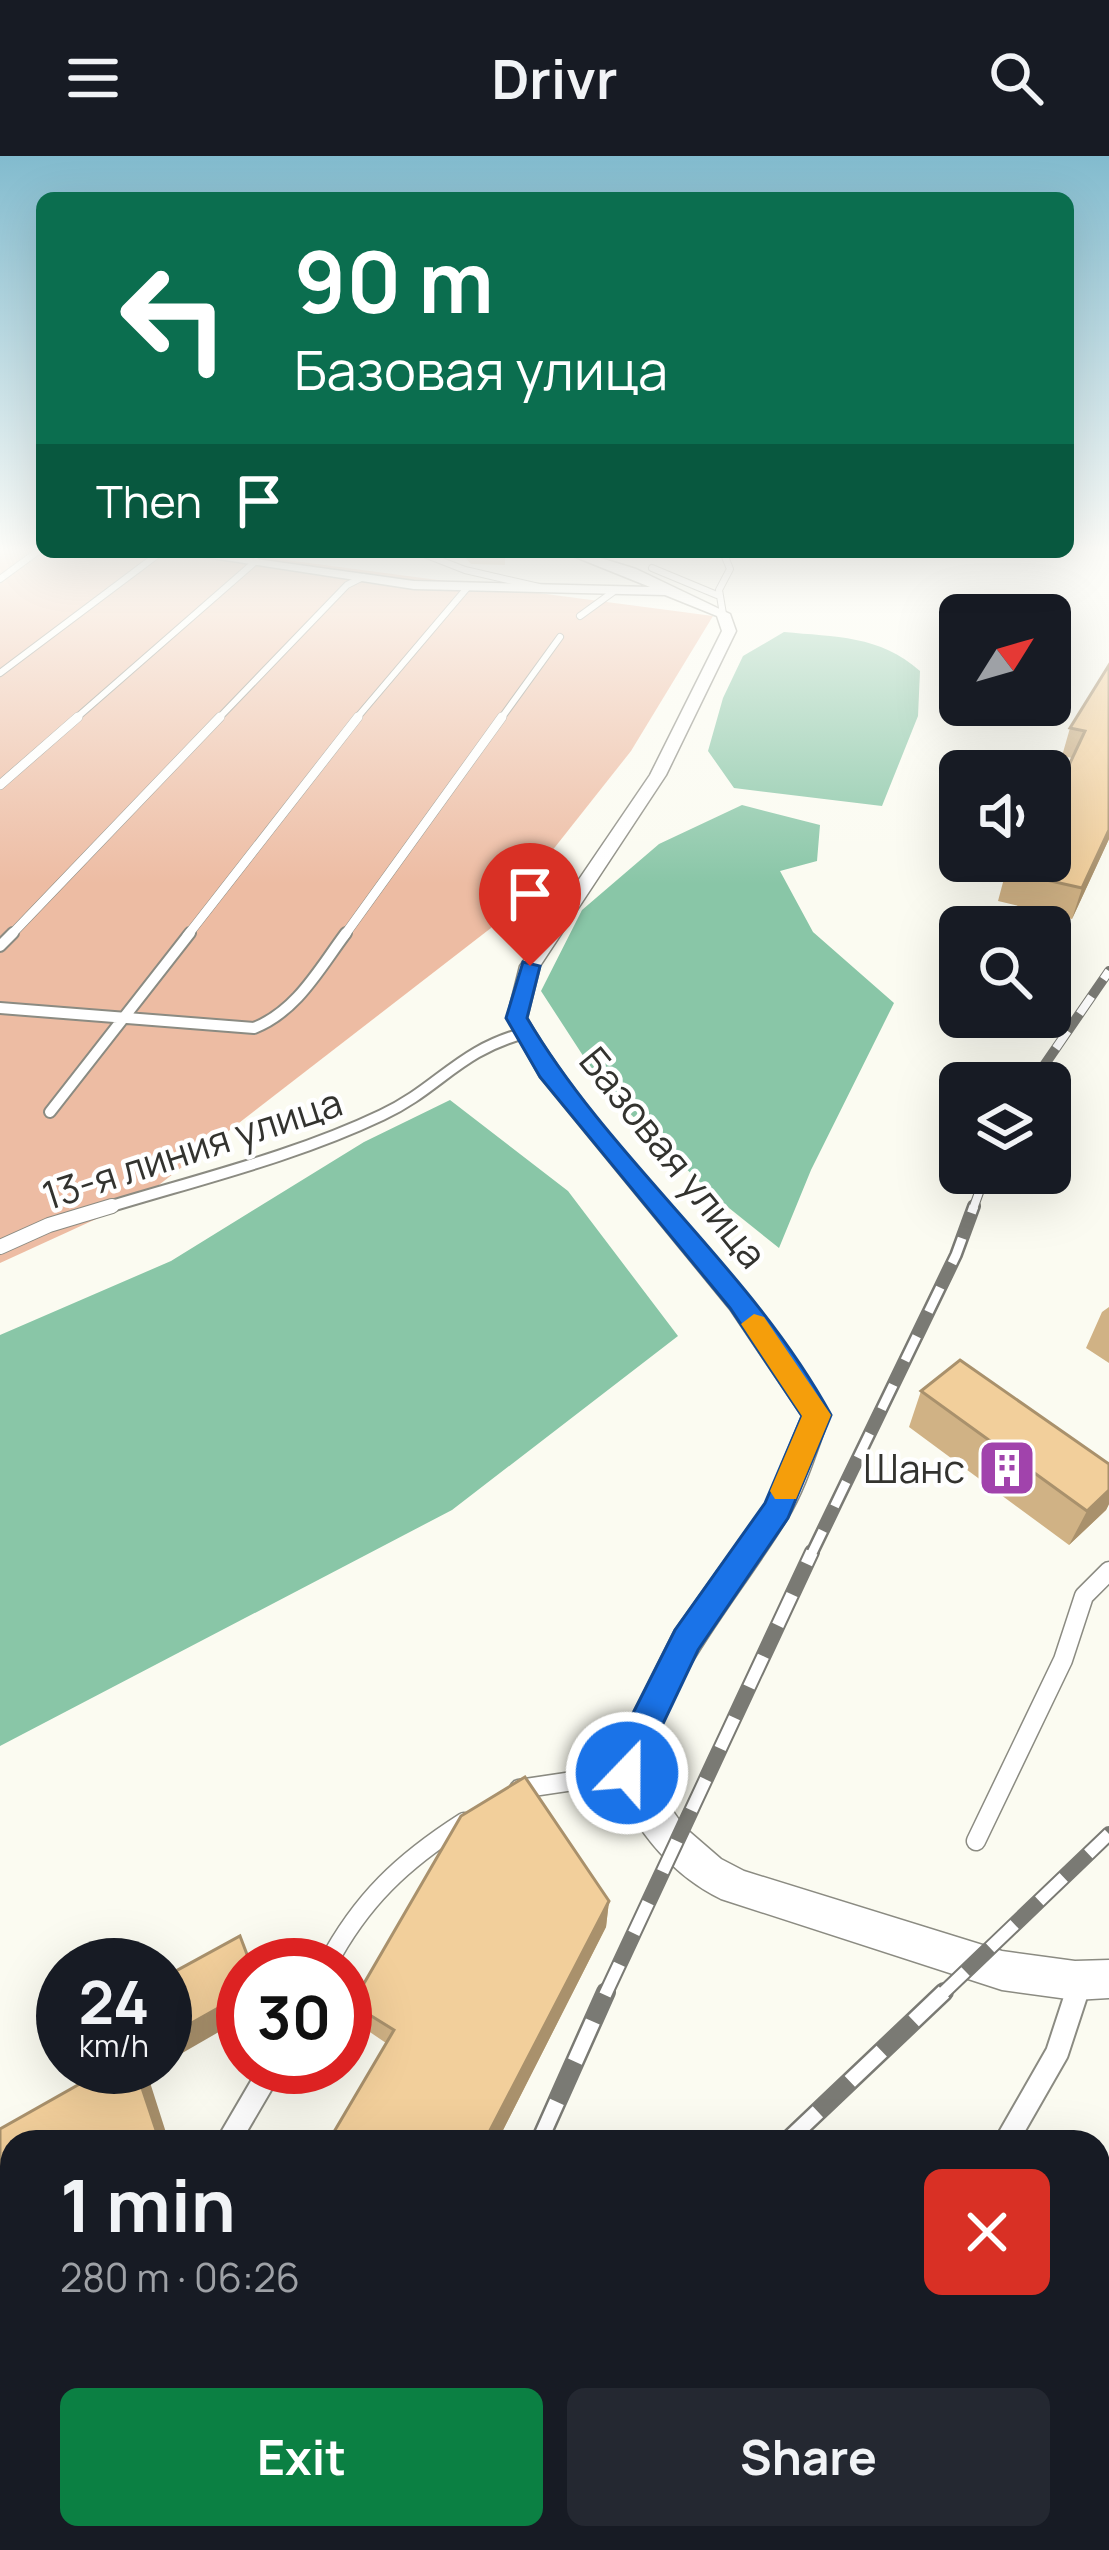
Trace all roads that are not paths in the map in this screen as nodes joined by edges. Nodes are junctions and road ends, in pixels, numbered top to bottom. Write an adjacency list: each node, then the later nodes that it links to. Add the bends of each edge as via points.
1 (142, 661): 6 (lane)
2 (274, 661): 7 (lane)
3 (401, 661): 9 (lane)
4 (543, 661): 9 (lane, via 297,1000 274,1020 254,1028)
5 (714, 661): 10 (street, Базовая улица, via 658,776 530,966 517,1018)
6 (0, 785)
7 (0, 946)
8 (0, 1008): 9 (lane)
9 (121, 1017): 11 (lane)
10 (525, 1034): 12 (lane, 13-я линия улица, via 486,1043 387,1113 326,1138); 14 (street, Базовая улица, via 739,1302 816,1415 778,1509 686,1640)
11 (50, 1112)
12 (0, 1247)
13 (1109, 1571): 17 (lane, via 1084,1596 1063,1660)
14 (627, 1773): 15 (lane, via 514,1790); 19 (street, via 673,1843 711,1874 976,1963)
15 (496, 1801)
16 (478, 1813): 18 (lane, via 388,1871)
17 (976, 1841)
18 (340, 1938)
19 (1095, 1981): 22 (lane)
20 (256, 2094): 21 (lane)
21 (235, 2130)
22 (1013, 2130)

